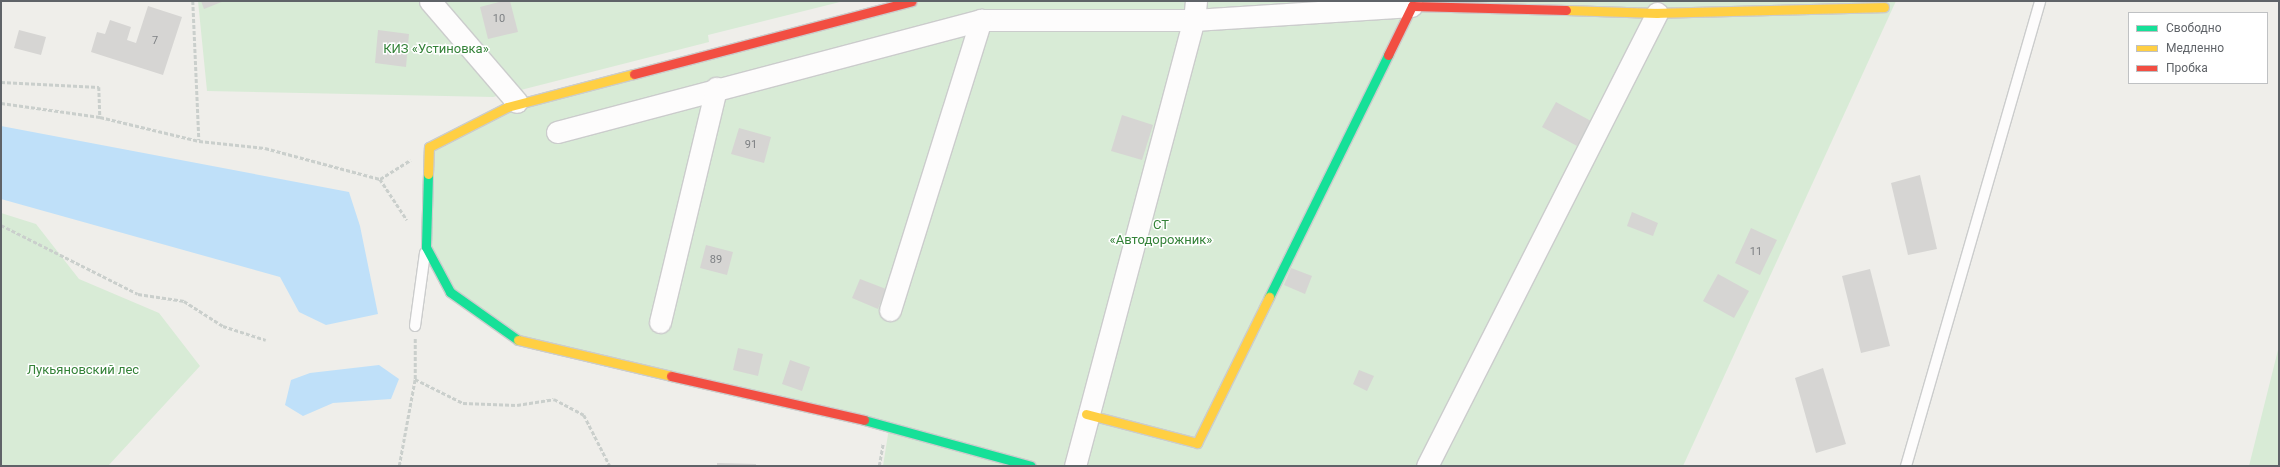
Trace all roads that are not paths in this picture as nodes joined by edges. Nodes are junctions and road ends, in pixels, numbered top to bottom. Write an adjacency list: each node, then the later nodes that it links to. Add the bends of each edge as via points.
1 (430, 1): 10 (street)
2 (912, 1): 10 (street)
3 (2040, 1): 20 (lane)
4 (1412, 6): 6 (street); 7 (street); 16 (street, via 1197,443)
5 (1884, 8): 7 (street)
6 (1195, 11): 8 (street); 16 (street)
7 (1657, 13): 19 (street)
8 (981, 20): 9 (street); 13 (street)
9 (716, 88): 11 (street); 14 (street)
10 (517, 102): 12 (street, via 429,148)
11 (557, 132)
12 (426, 247): 15 (lane); 17 (street, via 450,292 512,339 890,426)
13 (890, 310)
14 (660, 322)
15 (415, 326)
16 (1086, 414): 18 (street)
17 (1031, 466)
18 (1075, 466)
19 (1427, 466)
20 (1906, 466)

